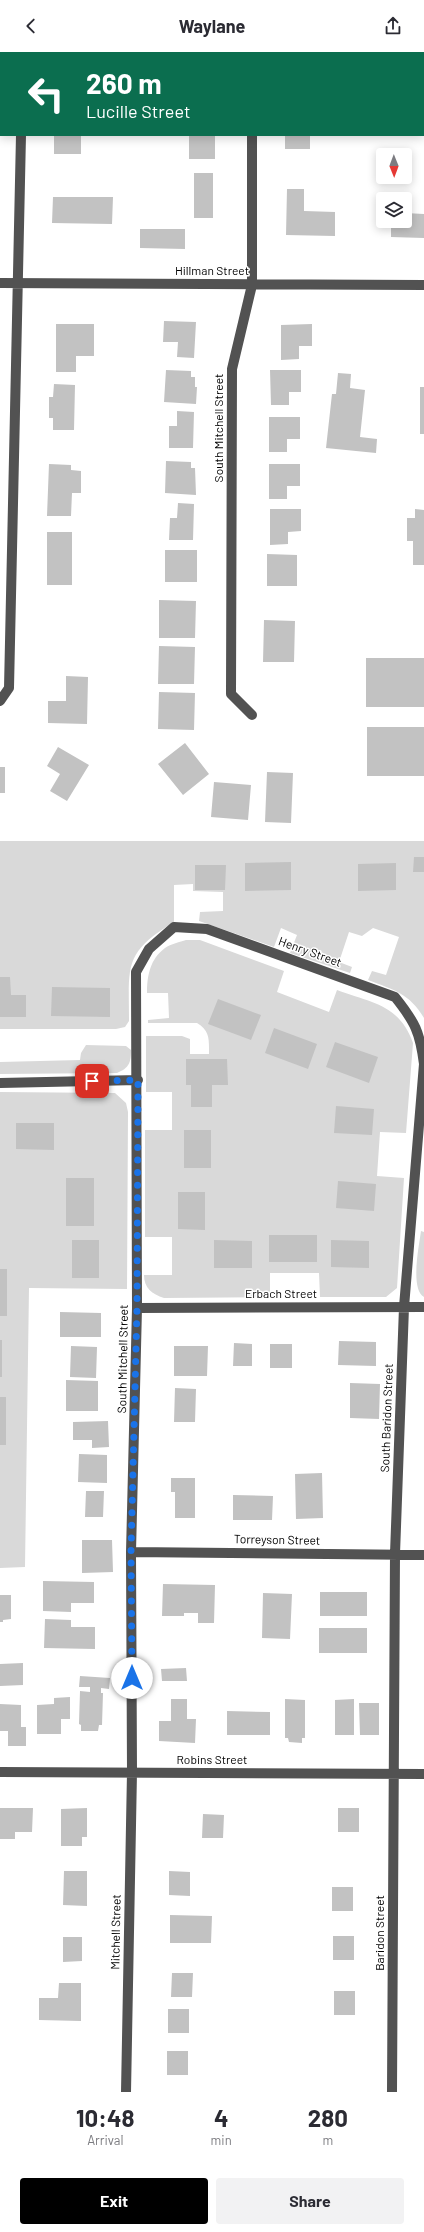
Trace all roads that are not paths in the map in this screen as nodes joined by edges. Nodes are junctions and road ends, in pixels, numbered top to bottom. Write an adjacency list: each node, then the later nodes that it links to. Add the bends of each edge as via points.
1 (21, 136): 4 (street)
2 (252, 136): 5 (street, South Mitchell Street)
3 (0, 283): 4 (street, Hillman Street)
4 (18, 283): 5 (street, Hillman Street); 7 (street, via 9,688)
5 (252, 284): 6 (street, Hillman Street); 8 (street, South Mitchell Street, via 232,369 231,694)
6 (424, 285)
7 (0, 701)
8 (252, 715)
9 (149, 949): 10 (street, Henry Street, via 174,927 208,929 395,997 414,1020 421,1041); 11 (street, South Mitchell Street, via 136,972)
10 (424, 1064): 13 (street, South Baridon Street)
11 (138, 1080): 12 (street); 15 (street, South Mitchell Street)
12 (0, 1083)
13 (404, 1307): 14 (street, Erbach Street); 15 (street, Erbach Street); 17 (street, South Baridon Street)
14 (424, 1307)
15 (137, 1308): 16 (street, South Mitchell Street)
16 (131, 1552): 17 (street, Torreyson Street); 20 (street, South Mitchell Street)
17 (395, 1554): 18 (street, Torreyson Street); 21 (street, South Baridon Street)
18 (424, 1555)
19 (0, 1772): 20 (street, Robins Street)
20 (132, 1772): 21 (street, Robins Street); 23 (street, Mitchell Street)
21 (394, 1773): 22 (street, Robins Street); 24 (street, Baridon Street)
22 (424, 1774)
23 (126, 2092)
24 (392, 2092)

